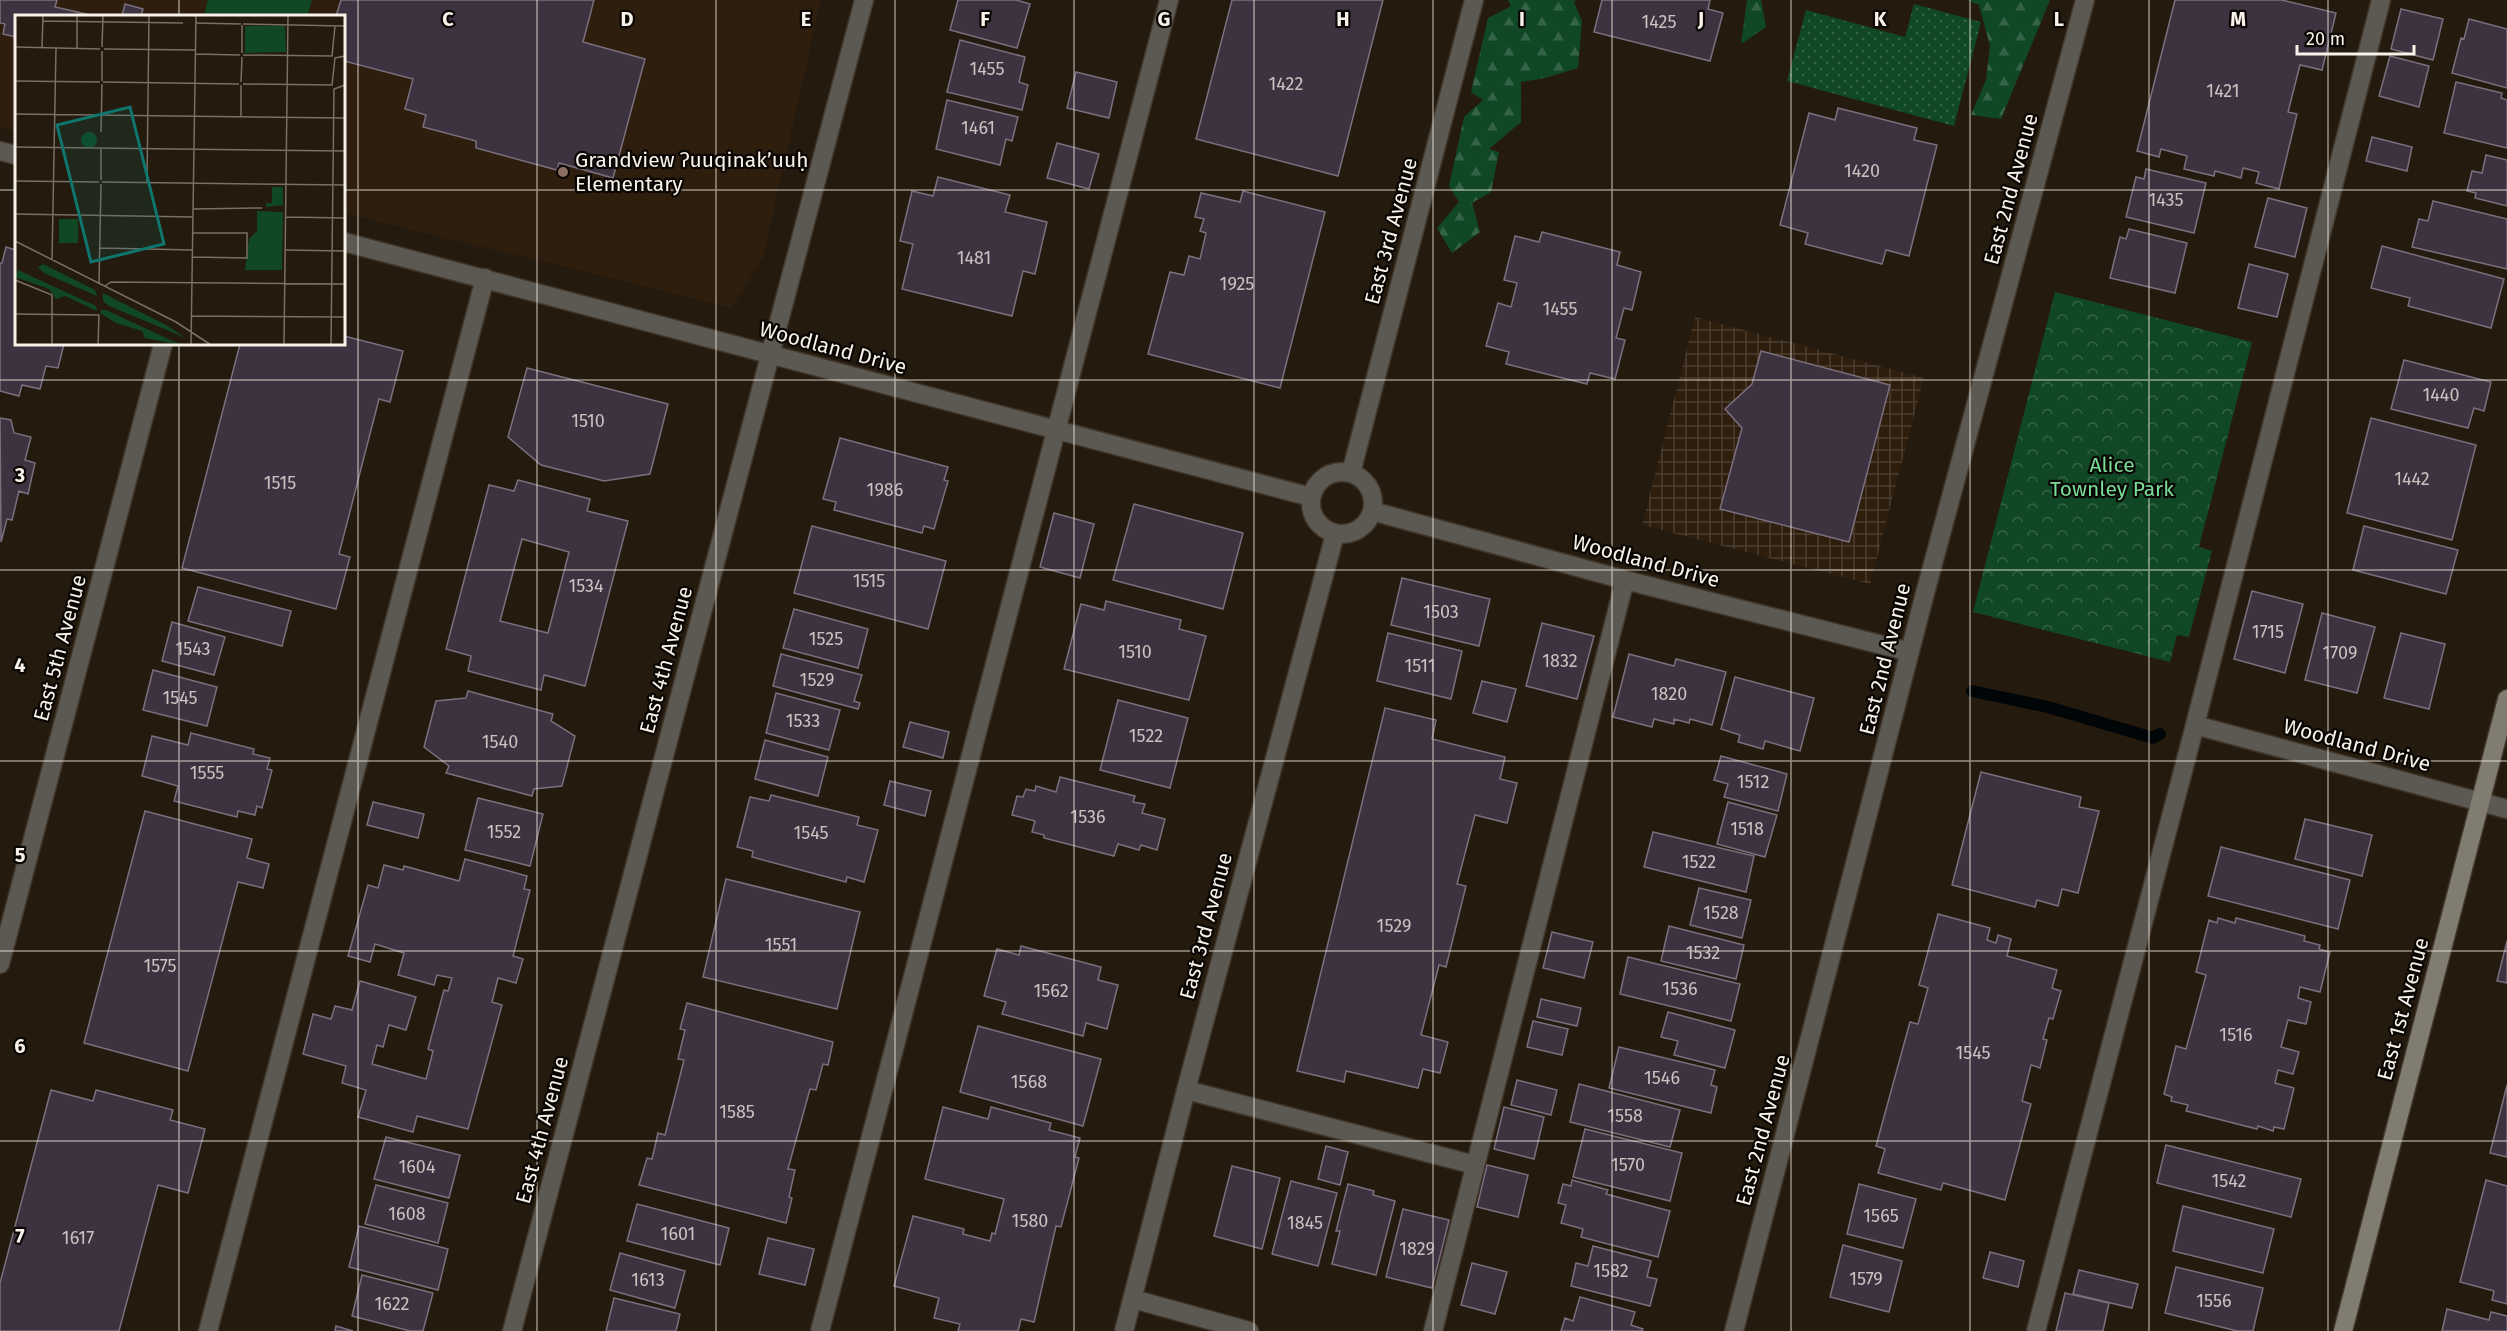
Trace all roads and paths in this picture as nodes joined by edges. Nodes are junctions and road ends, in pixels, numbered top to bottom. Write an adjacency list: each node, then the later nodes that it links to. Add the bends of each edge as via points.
1 (864, 0): 11 (street, East 4th Avenue)
2 (1169, 0): 12 (street)
3 (1474, 0): 13 (street, East 3rd Avenue)
4 (2085, 0): 18 (street, East 2nd Avenue)
5 (2381, 0): 20 (street)
6 (0, 151): 7 (street)
7 (15, 155)
8 (345, 242): 9 (street, Woodland Drive)
9 (485, 278): 11 (street, Woodland Drive); 27 (street)
10 (163, 345): 23 (street, East 5th Avenue)
11 (771, 354): 12 (street, Woodland Drive); 28 (street, East 4th Avenue)
12 (1056, 430): 14 (street, Woodland Drive); 29 (street)
13 (1351, 473): 14 (street, via 1327,476 1317,484); 15 (street, via 1369,487)
14 (1311, 497): 16 (street, via 1315,519 1323,529)
15 (1372, 511): 16 (street, via 1358,530); 17 (street, Woodland Drive)
16 (1335, 534): 24 (street, East 3rd Avenue)
17 (1625, 580): 18 (street, Woodland Drive); 25 (street)
18 (1910, 652): 33 (street, East 2nd Avenue)
19 (2507, 699): 21 (main road, East 1st Avenue)
20 (2195, 725): 21 (street, Woodland Drive); 34 (street)
21 (2480, 802): 22 (street, Woodland Drive); 35 (main road, East 1st Avenue)
22 (2507, 809)
23 (0, 964)
24 (1185, 1090): 25 (street); 26 (street, East 3rd Avenue)
25 (1474, 1165): 32 (street)
26 (1133, 1299): 30 (street, East 3rd Avenue); 31 (street)
27 (208, 1331)
28 (512, 1331)
29 (820, 1331)
30 (1124, 1331)
31 (1249, 1331)
32 (1432, 1331)
33 (1734, 1331)
34 (2036, 1331)
35 (2343, 1331)

